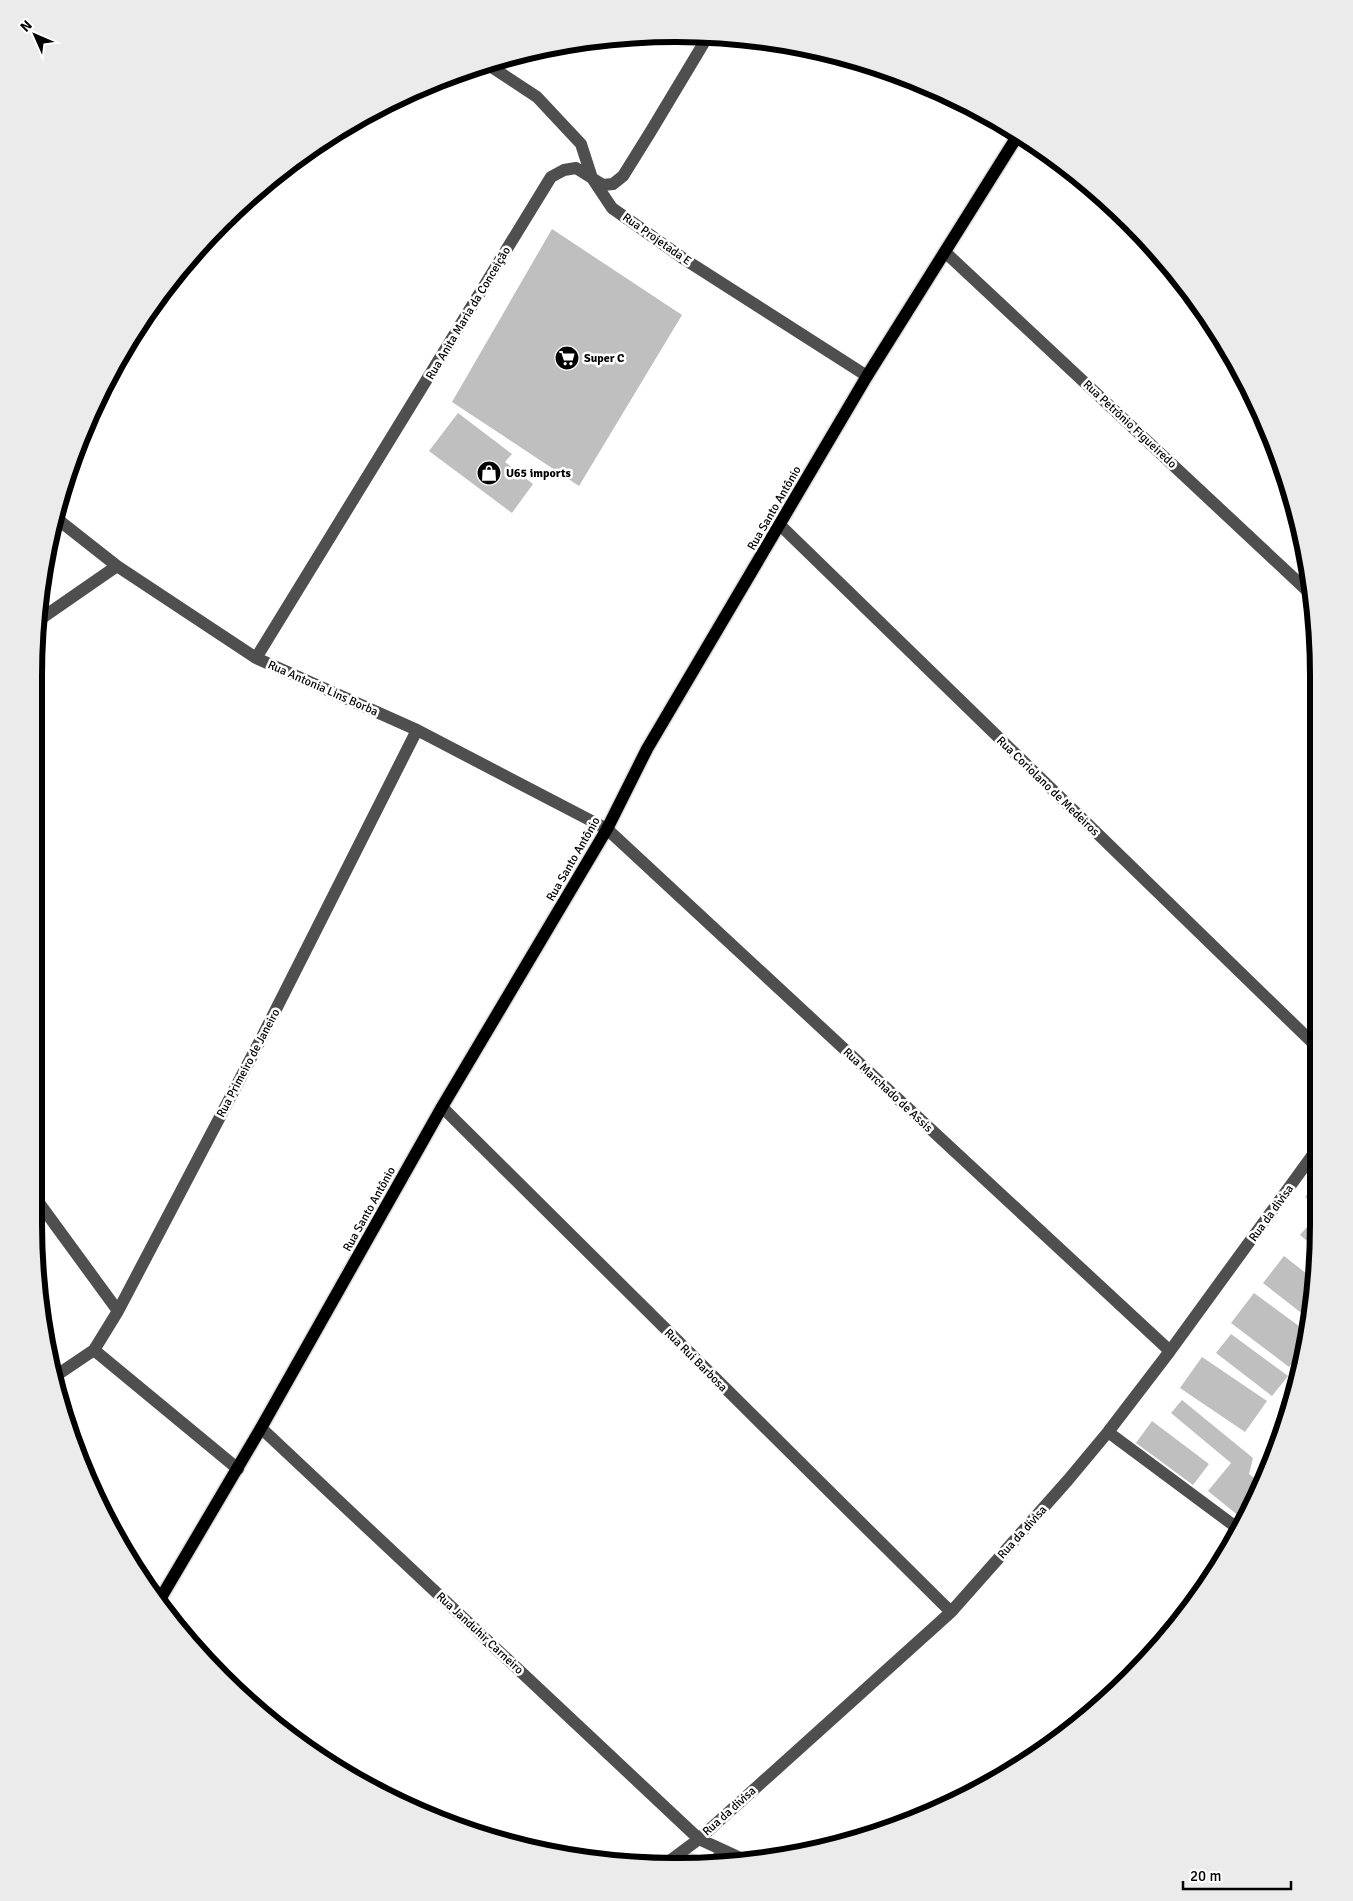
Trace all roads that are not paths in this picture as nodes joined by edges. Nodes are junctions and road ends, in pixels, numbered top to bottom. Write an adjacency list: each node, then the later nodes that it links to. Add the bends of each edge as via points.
1 (704, 43): 4 (street, Rua Anita Maria da Conceição, via 622,176 613,184 603,185)
2 (495, 69): 4 (street, Rua Projetada E, via 536,97 581,144)
3 (1015, 140): 5 (main road, Rua Santo Antônio)
4 (592, 178): 6 (street, Rua Projetada E, via 612,208 684,259); 12 (street, Rua Anita Maria da Conceição, via 576,168 551,177)
5 (945, 252): 6 (main road, Rua Santo Antônio); 10 (street, Rua Petrônio Figueiredo)
6 (867, 376): 8 (main road, Rua Santo Antônio)
7 (62, 522): 9 (street, Rua Antonia Lins Borba)
8 (780, 525): 14 (main road, Rua Santo Antônio, via 648,750); 15 (street, Rua Coriolano de Medeiros)
9 (117, 566): 11 (street); 12 (street, Rua Antonia Lins Borba)
10 (1304, 588)
11 (46, 615)
12 (256, 658): 13 (street, Rua Antonia Lins Borba)
13 (417, 730): 14 (street, Rua Antonia Lins Borba); 19 (street, Rua Primeiro de Janeiro, via 262,1037)
14 (607, 829): 16 (main road, Rua Santo Antônio); 21 (street, Rua Marchado de Assis)
15 (1310, 1041)
16 (442, 1107): 23 (main road, Rua Santo Antônio); 28 (street, Rua Rui Barbosa)
17 (1310, 1159): 21 (street, Rua da divisa)
18 (42, 1207): 19 (street)
19 (118, 1311): 20 (street, Rua Primeiro de Janeiro)
20 (94, 1350): 22 (street, Rua Primeiro de Janeiro); 25 (street)
21 (1170, 1351): 24 (street, Rua da divisa)
22 (61, 1373)
23 (261, 1428): 25 (main road, Rua Santo Antônio); 29 (street, Rua Janduhir Carneiro)
24 (1108, 1432): 26 (street); 28 (street, Rua da divisa)
25 (238, 1469): 27 (main road, Rua Santo Antônio)
26 (1234, 1526)
27 (163, 1596)
28 (951, 1612): 29 (street, Rua da divisa)
29 (699, 1839): 30 (street, Rua Janduhir Carneiro); 33 (street, Rua da divisa)
30 (725, 1851): 31 (street, Rua Janduhir Carneiro); 32 (street)
31 (735, 1855)
32 (719, 1857)
33 (673, 1858)

